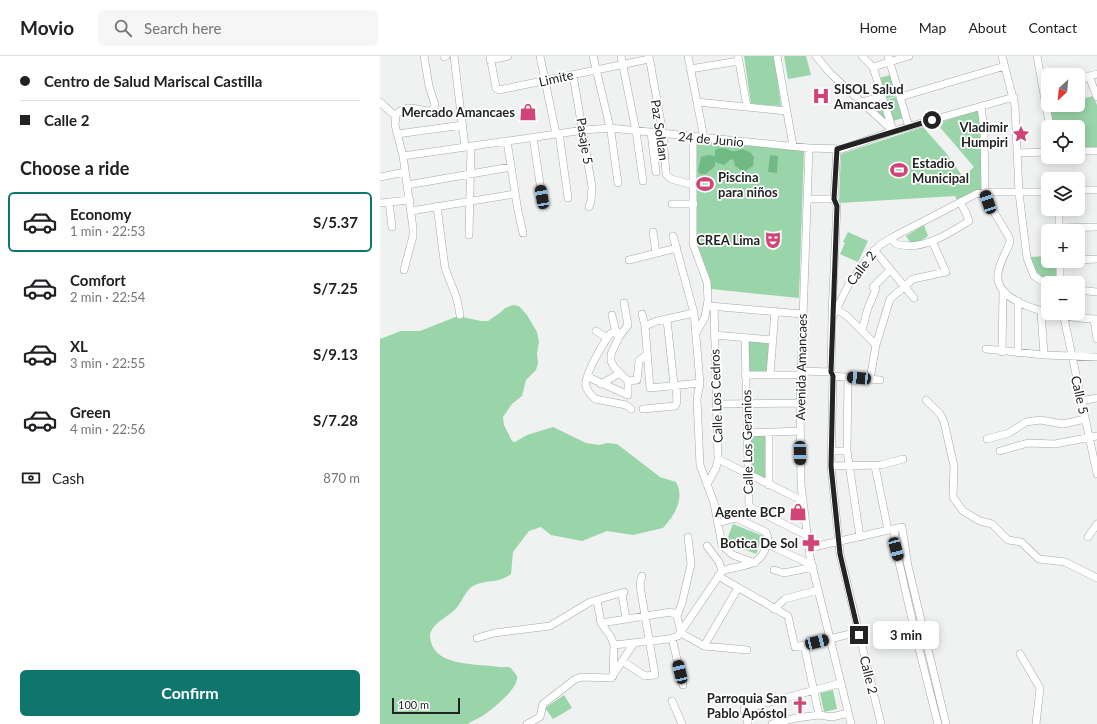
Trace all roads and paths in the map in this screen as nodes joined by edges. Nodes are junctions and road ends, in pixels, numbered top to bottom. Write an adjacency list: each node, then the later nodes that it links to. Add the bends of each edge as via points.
1 (424, 56): 40 (street, via 429,86 435,102 434,108 428,111 410,107)
2 (454, 56): 41 (street)
3 (508, 56): 14 (street)
4 (540, 56): 28 (street)
5 (593, 56): 22 (street)
6 (621, 56): 18 (street)
7 (688, 56): 21 (street)
8 (777, 56): 39 (street)
9 (816, 56): 35 (street, via 830,73)
10 (862, 56): 20 (street)
11 (909, 56): 17 (street)
12 (1002, 56): 19 (street)
13 (1037, 56): 23 (street)
14 (490, 58): 28 (street, Limite, via 498,90)
15 (649, 58): 18 (street, Limite); 50 (street, Paz Soldan)
16 (739, 58): 21 (street); 37 (street)
17 (889, 59): 20 (street); 31 (street)
18 (622, 64): 22 (street, Limite); 45 (street)
19 (1004, 66): 31 (street); 32 (street)
20 (873, 67): 29 (street)
21 (690, 69): 34 (street)
22 (596, 70): 25 (street, Limite); 43 (street)
23 (1041, 70)
24 (1097, 74): 26 (street)
25 (573, 75): 28 (street, Limite); 44 (street, Pasaje 5)
26 (1089, 76): 27 (street); 30 (street)
27 (1085, 77)
28 (546, 81): 49 (street)
29 (882, 96): 35 (street); 46 (street)
30 (1097, 96)
31 (900, 97): 42 (street)
32 (1014, 97): 36 (street, 24 de Junio); 62 (street)
33 (380, 102): 40 (street)
34 (697, 102): 37 (street); 53 (street)
35 (862, 102): 46 (street)
36 (981, 106): 42 (street, 24 de Junio); 75 (street)
37 (747, 107): 39 (street)
38 (380, 108): 40 (street)
39 (786, 111): 55 (street)
40 (391, 112): 48 (street, via 391,120)
41 (463, 125): 48 (street); 56 (street)
42 (909, 127): 46 (street, 24 de Junio)
43 (610, 128): 44 (street, 24 de Junio); 45 (street, 24 de Junio); 70 (street)
44 (584, 130): 49 (street, 24 de Junio); 91 (street, Pasaje 5, via 593,193)
45 (636, 131): 47 (street, 24 de Junio); 69 (street)
46 (893, 131): 58 (street, 24 de Junio)
47 (651, 133): 50 (street, 24 de Junio); 66 (street)
48 (397, 134): 63 (street)
49 (558, 134): 51 (street, 24 de Junio); 80 (street)
50 (663, 134): 52 (street, 24 de Junio); 72 (street, Paz Soldan, via 667,176)
51 (533, 137): 54 (street, 24 de Junio); 79 (street)
52 (693, 137): 53 (street, 24 de Junio); 72 (street, Calle Los Cedros)
53 (704, 138): 55 (street, 24 de Junio)
54 (508, 141): 56 (street, 24 de Junio); 64 (street)
55 (793, 146): 57 (street, 24 de Junio)
56 (468, 147): 63 (street, 24 de Junio); 67 (street)
57 (809, 148): 58 (street, 24 de Junio); 81 (street, Avenida Amancaes)
58 (837, 149): 82 (street)
59 (1097, 151): 61 (street)
60 (1041, 152): 62 (street)
61 (1085, 152)
62 (1018, 153): 77 (street)
63 (403, 156): 65 (street)
64 (511, 167): 67 (street); 78 (street)
65 (405, 172): 68 (street); 71 (street)
66 (656, 172)
67 (470, 174): 71 (street); 84 (street)
68 (380, 177)
69 (643, 180)
70 (618, 183)
71 (407, 185): 83 (street)
72 (694, 185): 89 (street, Calle Los Cedros)
73 (1085, 190): 74 (street)
74 (1097, 190)
75 (985, 192): 77 (street, Calle 2); 86 (street, Calle 2); 113 (street, via 988,202 1010,237 998,275)
76 (1041, 192): 77 (street, Calle 2)
77 (1019, 193): 110 (street, via 1028,265 1034,276)
78 (515, 194): 84 (street); 97 (street)
79 (542, 197)
80 (568, 198)
81 (807, 199): 82 (street); 123 (street, Avenida Amancaes)
82 (834, 199): 128 (street, via 837,206)
83 (410, 200): 85 (street); 92 (street)
84 (469, 201): 90 (street); 98 (street)
85 (389, 202): 87 (street); 93 (street)
86 (960, 202): 100 (street, Calle 2); 101 (street, via 969,221)
87 (380, 203)
88 (672, 204): 89 (street)
89 (694, 204): 118 (street, Calle Los Cedros, via 694,249 707,282)
90 (437, 206): 92 (street); 124 (street, via 445,268 457,299)
91 (589, 207)
92 (411, 211): 108 (street, via 413,236)
93 (392, 227)
94 (1097, 227): 95 (street)
95 (1085, 228)
96 (653, 232): 104 (street)
97 (523, 233)
98 (468, 235)
99 (673, 236): 102 (street)
100 (891, 238): 101 (street, via 899,245 916,246); 103 (street, Calle 2)
101 (932, 241): 111 (street, via 946,272 913,279)
102 (676, 248): 104 (street); 126 (street)
103 (874, 250): 109 (street); 119 (street, Calle 2, via 853,277)
104 (656, 253): 106 (street)
105 (1097, 259): 107 (street)
106 (629, 260)
107 (1085, 260)
108 (404, 270)
109 (890, 270): 111 (street); 135 (street, via 874,288)
110 (1041, 280)
111 (903, 287): 115 (street); 144 (street, via 887,304)
112 (1085, 291): 114 (street)
113 (1003, 292): 116 (street); 146 (street)
114 (1097, 292)
115 (914, 298)
116 (1018, 301): 121 (street); 147 (street)
117 (624, 303): 138 (street, via 628,323)
118 (711, 306): 120 (street); 127 (street); 139 (street, Calle Los Cedros)
119 (836, 309): 128 (street, Calle 2); 135 (street)
120 (775, 311): 123 (street); 143 (street)
121 (1041, 311)
122 (642, 314): 134 (street)
123 (802, 314): 153 (street, Avenida Amancaes)
124 (460, 315)
125 (612, 315): 138 (street)
126 (695, 316): 127 (street, via 700,320); 131 (street); 137 (street)
127 (705, 317): 137 (street)
128 (832, 318): 154 (street, Calle 2)
129 (1085, 318): 130 (street)
130 (1095, 319): 142 (street)
131 (667, 320): 134 (street); 164 (street)
132 (1042, 320): 149 (street)
133 (1065, 320): 150 (street, Calle 5)
134 (645, 326): 148 (street)
135 (862, 330): 144 (street)
136 (596, 332): 140 (street)
137 (696, 333): 162 (street)
138 (619, 334): 140 (street, via 611,333); 152 (street, via 611,357 612,363)
139 (714, 335): 141 (street); 169 (street, Calle Los Cedros)
140 (607, 338): 158 (street)
141 (745, 338): 143 (street); 155 (street, Calle Los Geranios)
142 (1097, 339)
143 (772, 340): 156 (street)
144 (876, 345): 159 (street)
145 (986, 349): 146 (street)
146 (1002, 352): 147 (street)
147 (1018, 353): 149 (street)
148 (647, 354): 161 (street, via 639,361 637,380); 164 (street, via 650,388)
149 (1044, 355): 150 (street)
150 (1072, 356): 151 (street); 167 (street, Calle 5)
151 (1097, 357)
152 (620, 373): 161 (street); 163 (street)
153 (801, 373): 154 (street); 156 (street); 168 (street, Avenida Amancaes)
154 (832, 374): 157 (street); 179 (street, Calle 2)
155 (745, 375): 156 (street); 170 (street, Calle Los Geranios)
156 (770, 375)
157 (848, 376): 159 (street); 180 (street)
158 (588, 377): 163 (street); 172 (street, via 586,388 595,399 626,405)
159 (870, 379): 160 (street)
160 (880, 380)
161 (628, 381): 163 (street, via 628,396)
162 (700, 383): 164 (street); 189 (street, via 697,399 700,465)
163 (601, 384)
164 (675, 385): 171 (street, via 675,406)
165 (1097, 398): 167 (street)
166 (926, 400): 208 (street, via 944,422 954,466 953,497 963,510 980,521 992,524 1008,540 1021,542 1040,559 1065,562)
167 (1081, 402): 173 (street, Calle 5)
168 (800, 403): 170 (street); 174 (street, Avenida Amancaes)
169 (717, 404): 170 (street); 182 (street, Calle Los Cedros)
170 (746, 404): 176 (street, Calle Los Geranios)
171 (643, 408)
172 (631, 409)
173 (1086, 419): 177 (street, Calle 5); 178 (street, via 1063,424 1040,420 1026,422 1009,433)
174 (800, 431): 175 (street); 191 (street, Avenida Amancaes)
175 (769, 432): 176 (street); 190 (street)
176 (747, 433): 187 (street, Calle Los Geranios)
177 (1093, 436): 181 (street, via 1055,444 1028,443); 188 (street, Calle 5)
178 (987, 439)
179 (832, 451): 180 (street); 185 (street, Calle 2)
180 (847, 451): 184 (street)
181 (1000, 451)
182 (718, 459): 187 (street); 189 (street, Calle Los Cedros)
183 (903, 459): 186 (street)
184 (849, 465): 185 (street); 186 (street); 197 (street)
185 (831, 466): 199 (street, Calle 2)
186 (875, 466): 194 (street)
187 (748, 474): 190 (street); 195 (street, Calle Los Geranios, via 750,507)
188 (1097, 474)
189 (707, 484): 192 (street)
190 (769, 485): 191 (street)
191 (802, 501): 195 (street, Avenida Amancaes)
192 (718, 523): 200 (street, via 738,518 766,532); 203 (street, via 720,541 724,548 733,555)
193 (1097, 524): 198 (street)
194 (891, 529): 197 (street); 244 (street); 245 (street, via 902,527 908,566)
195 (806, 535): 202 (street, Avenida Amancaes)
196 (688, 537): 214 (street, via 691,564)
197 (860, 537): 199 (street)
198 (1088, 537)
199 (839, 540): 202 (street); 218 (street, Calle 2)
200 (767, 544): 203 (street); 204 (street)
201 (707, 546): 206 (street, via 719,562)
202 (809, 548): 204 (street, Avenida Amancaes)
203 (755, 563): 206 (street)
204 (812, 566): 205 (street, via 784,573); 210 (street, Avenida Amancaes)
205 (774, 570)
206 (720, 573): 209 (street); 217 (street)
207 (642, 576): 213 (street, via 640,588)
208 (1097, 578)
209 (738, 588): 212 (street); 226 (street)
210 (818, 590): 212 (street, via 785,599); 221 (street, Avenida Amancaes)
211 (597, 600): 215 (street, via 623,593); 216 (street); 219 (street, via 550,626 494,633)
212 (774, 609): 225 (street, via 788,616 795,647)
213 (646, 616): 214 (street, via 671,612); 215 (street); 222 (street)
214 (677, 616): 217 (street)
215 (626, 619): 216 (street)
216 (601, 623): 224 (street)
217 (682, 632): 220 (street); 226 (street)
218 (859, 632): 221 (street); 243 (street, Calle 2)
219 (477, 638)
220 (672, 638): 222 (street); 232 (street)
221 (830, 639): 225 (street); 231 (street, Avenida Amancaes)
222 (650, 641): 223 (street); 229 (street, via 655,675 645,676)
223 (634, 643): 224 (street); 229 (street)
224 (614, 645): 230 (street)
225 (804, 645): 233 (street)
226 (704, 646): 227 (street)
227 (747, 650)
228 (1020, 654): 246 (street, via 1040,688)
229 (622, 661): 230 (street)
230 (613, 676): 238 (street, via 609,679 581,677 574,680 543,704 540,716)
231 (841, 683): 233 (street); 235 (street, Avenida Amancaes)
232 (683, 685)
233 (814, 691): 236 (street); 240 (street, via 744,709)
234 (672, 702): 239 (street)
235 (848, 713): 237 (street); 242 (street, Avenida Amancaes)
236 (819, 716): 237 (street); 241 (street)
237 (833, 721)
238 (527, 724)
239 (682, 724)
240 (748, 724)
241 (772, 724)
242 (851, 724)
243 (881, 724)
244 (938, 724)
245 (946, 724)
246 (1036, 724)

